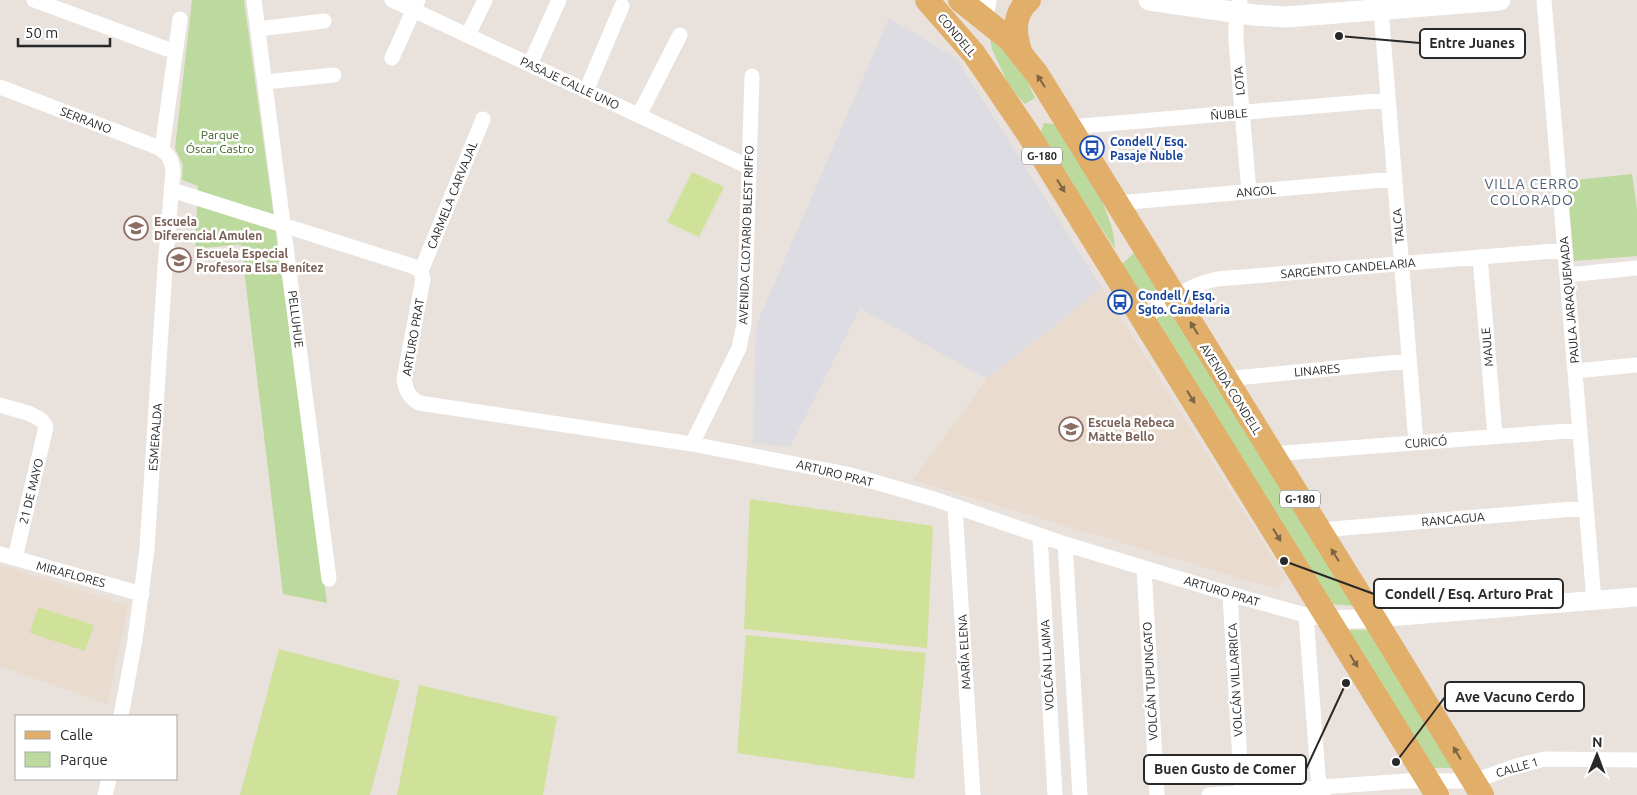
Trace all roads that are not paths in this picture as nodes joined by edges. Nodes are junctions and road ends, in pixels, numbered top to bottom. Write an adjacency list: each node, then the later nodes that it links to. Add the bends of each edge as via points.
1 (34, 0): 25 (street)
2 (254, 0): 21 (street, PELLUHUE)
3 (392, 0): 13 (street, PASAJE CALLE UNO)
4 (485, 0): 22 (street)
5 (559, 0): 27 (street)
6 (927, 0): 28 (main road, CONDELL / G-180)
7 (960, 0): 17 (main road, AVENIDA CONDELL / G-180)
8 (1029, 0): 24 (main road, via 1017,17)
9 (1156, 0): 15 (main road)
10 (1500, 0): 12 (main road)
11 (1544, 0): 47 (street, PAULA JARAQUEMADA)
12 (1434, 3): 18 (main road)
13 (416, 5): 22 (street, PASAJE CALLE UNO); 26 (street)
14 (622, 6): 33 (street)
15 (1239, 6): 16 (main road, via 1286,17); 35 (street, LOTA, via 1236,41)
16 (1356, 6): 18 (main road)
17 (986, 9): 24 (main road, AVENIDA CONDELL / G-180); 28 (main road, via 981,46)
18 (1381, 10): 34 (street, TALCA)
19 (180, 20): 25 (street, ESMERALDA)
20 (324, 21): 21 (street)
21 (258, 29): 31 (street, PELLUHUE)
22 (468, 35): 27 (street, PASAJE CALLE UNO)
23 (680, 35): 36 (street)
24 (1020, 51): 38 (main road, AVENIDA CONDELL / G-180, one-way to 24)
25 (176, 52): 40 (street, ESMERALDA)
26 (392, 58)
27 (530, 64): 33 (street, PASAJE CALLE UNO)
28 (987, 72): 39 (main road, G-180)
29 (334, 75): 31 (street)
30 (752, 76): 41 (street, AVENIDA CLOTARIO BLEST RIFFO)
31 (265, 82): 46 (street, PELLUHUE)
32 (0, 87): 40 (street, SERRANO)
33 (586, 90): 36 (street, PASAJE CALLE UNO)
34 (1388, 100): 35 (street, ÑUBLE); 42 (street, TALCA)
35 (1242, 112): 38 (street, ÑUBLE); 44 (street, LOTA)
36 (639, 116): 41 (street, PASAJE CALLE UNO)
37 (483, 119): 51 (street, CARMELA CARVAJAL)
38 (1065, 119): 39 (main road, via 1049,109 1038,112 1030,120); 45 (main road, AVENIDA CONDELL / G-180)
39 (1027, 132): 54 (main road, G-180, one-way to 54)
40 (165, 153): 43 (street, ESMERALDA, via 173,166)
41 (749, 167): 63 (street, AVENIDA CLOTARIO BLEST RIFFO, via 742,338)
42 (1394, 180): 44 (street, ANGOL); 49 (street, TALCA)
43 (172, 190): 46 (street); 73 (street, ESMERALDA)
44 (1249, 192): 45 (street, ANGOL)
45 (1117, 203): 53 (main road, AVENIDA CONDELL / G-180)
46 (284, 225): 51 (street); 72 (street, PELLUHUE)
47 (1565, 250): 48 (street, SARGENTO CANDELARIA); 52 (street, PAULA JARAQUEMADA)
48 (1480, 257): 49 (street, SARGENTO CANDELARIA); 61 (street, MAULE)
49 (1401, 263): 53 (street, SARGENTO CANDELARIA, via 1217,279 1197,284); 55 (street, TALCA)
50 (1637, 268): 52 (street)
51 (421, 271): 63 (street, ARTURO PRAT, via 423,279 404,379 411,398 436,406)
52 (1567, 275): 57 (street, PAULA JARAQUEMADA)
53 (1173, 296): 54 (street, SARGENTO CANDELARIA); 58 (main road, AVENIDA CONDELL / G-180, one-way to 53)
54 (1143, 319): 77 (main road, G-180, one-way to 77)
55 (1409, 361): 58 (street, LINARES); 62 (street, TALCA)
56 (1637, 365): 57 (street)
57 (1575, 371): 60 (street, PAULA JARAQUEMADA)
58 (1225, 379): 64 (main road, AVENIDA CONDELL / G-180)
59 (0, 405): 70 (street, 21 DE MAYO, via 39,417 45,422 46,431)
60 (1580, 430): 61 (street, CURICÓ); 66 (street, PAULA JARAQUEMADA)
61 (1495, 436): 62 (street, CURICÓ)
62 (1416, 442): 64 (street, CURICÓ)
63 (692, 444): 65 (street, ARTURO PRAT, via 847,474)
64 (1272, 454): 67 (main road, AVENIDA CONDELL / G-180)
65 (956, 508): 68 (street, ARTURO PRAT); 87 (street, MARÍA ELENA)
66 (1586, 508): 67 (street, RANCAGUA); 76 (street, PAULA JARAQUEMADA)
67 (1320, 530): 78 (main road, AVENIDA CONDELL / G-180, one-way to 67)
68 (1040, 536): 69 (street, ARTURO PRAT); 88 (street, VOLCÁN LLAIMA)
69 (1065, 544): 71 (street, ARTURO PRAT); 89 (street, VOLCÁN LLAIMA)
70 (7, 556): 73 (street, MIRAFLORES)
71 (1144, 568): 74 (street, ARTURO PRAT); 90 (street, VOLCÁN TUPUNGATO)
72 (329, 578)
73 (142, 594): 79 (street, ESMERALDA)
74 (1230, 594): 77 (street, ARTURO PRAT); 85 (street, VOLCÁN VILLARRICA)
75 (1637, 597): 76 (street, ARTURO PRAT)
76 (1594, 601): 78 (street, ARTURO PRAT)
77 (1317, 617): 78 (street, ARTURO PRAT); 82 (main road, G-180, one-way to 82); 84 (street, via 1318,776)
78 (1374, 618): 83 (main road, AVENIDA CONDELL / G-180, one-way to 78)
79 (121, 715)
80 (1637, 760): 83 (street, CALLE 1, via 1545,760 1516,766)
81 (109, 780): 86 (street)
82 (1419, 788): 83 (street, CALLE 1); 84 (street, CALLE 1)
83 (1478, 788)
84 (1322, 791): 85 (street, CALLE 1)
85 (1242, 794): 91 (street, CALLE 1)
86 (106, 795)
87 (973, 795)
88 (1055, 795)
89 (1080, 795)
90 (1157, 795)
91 (1209, 795)

